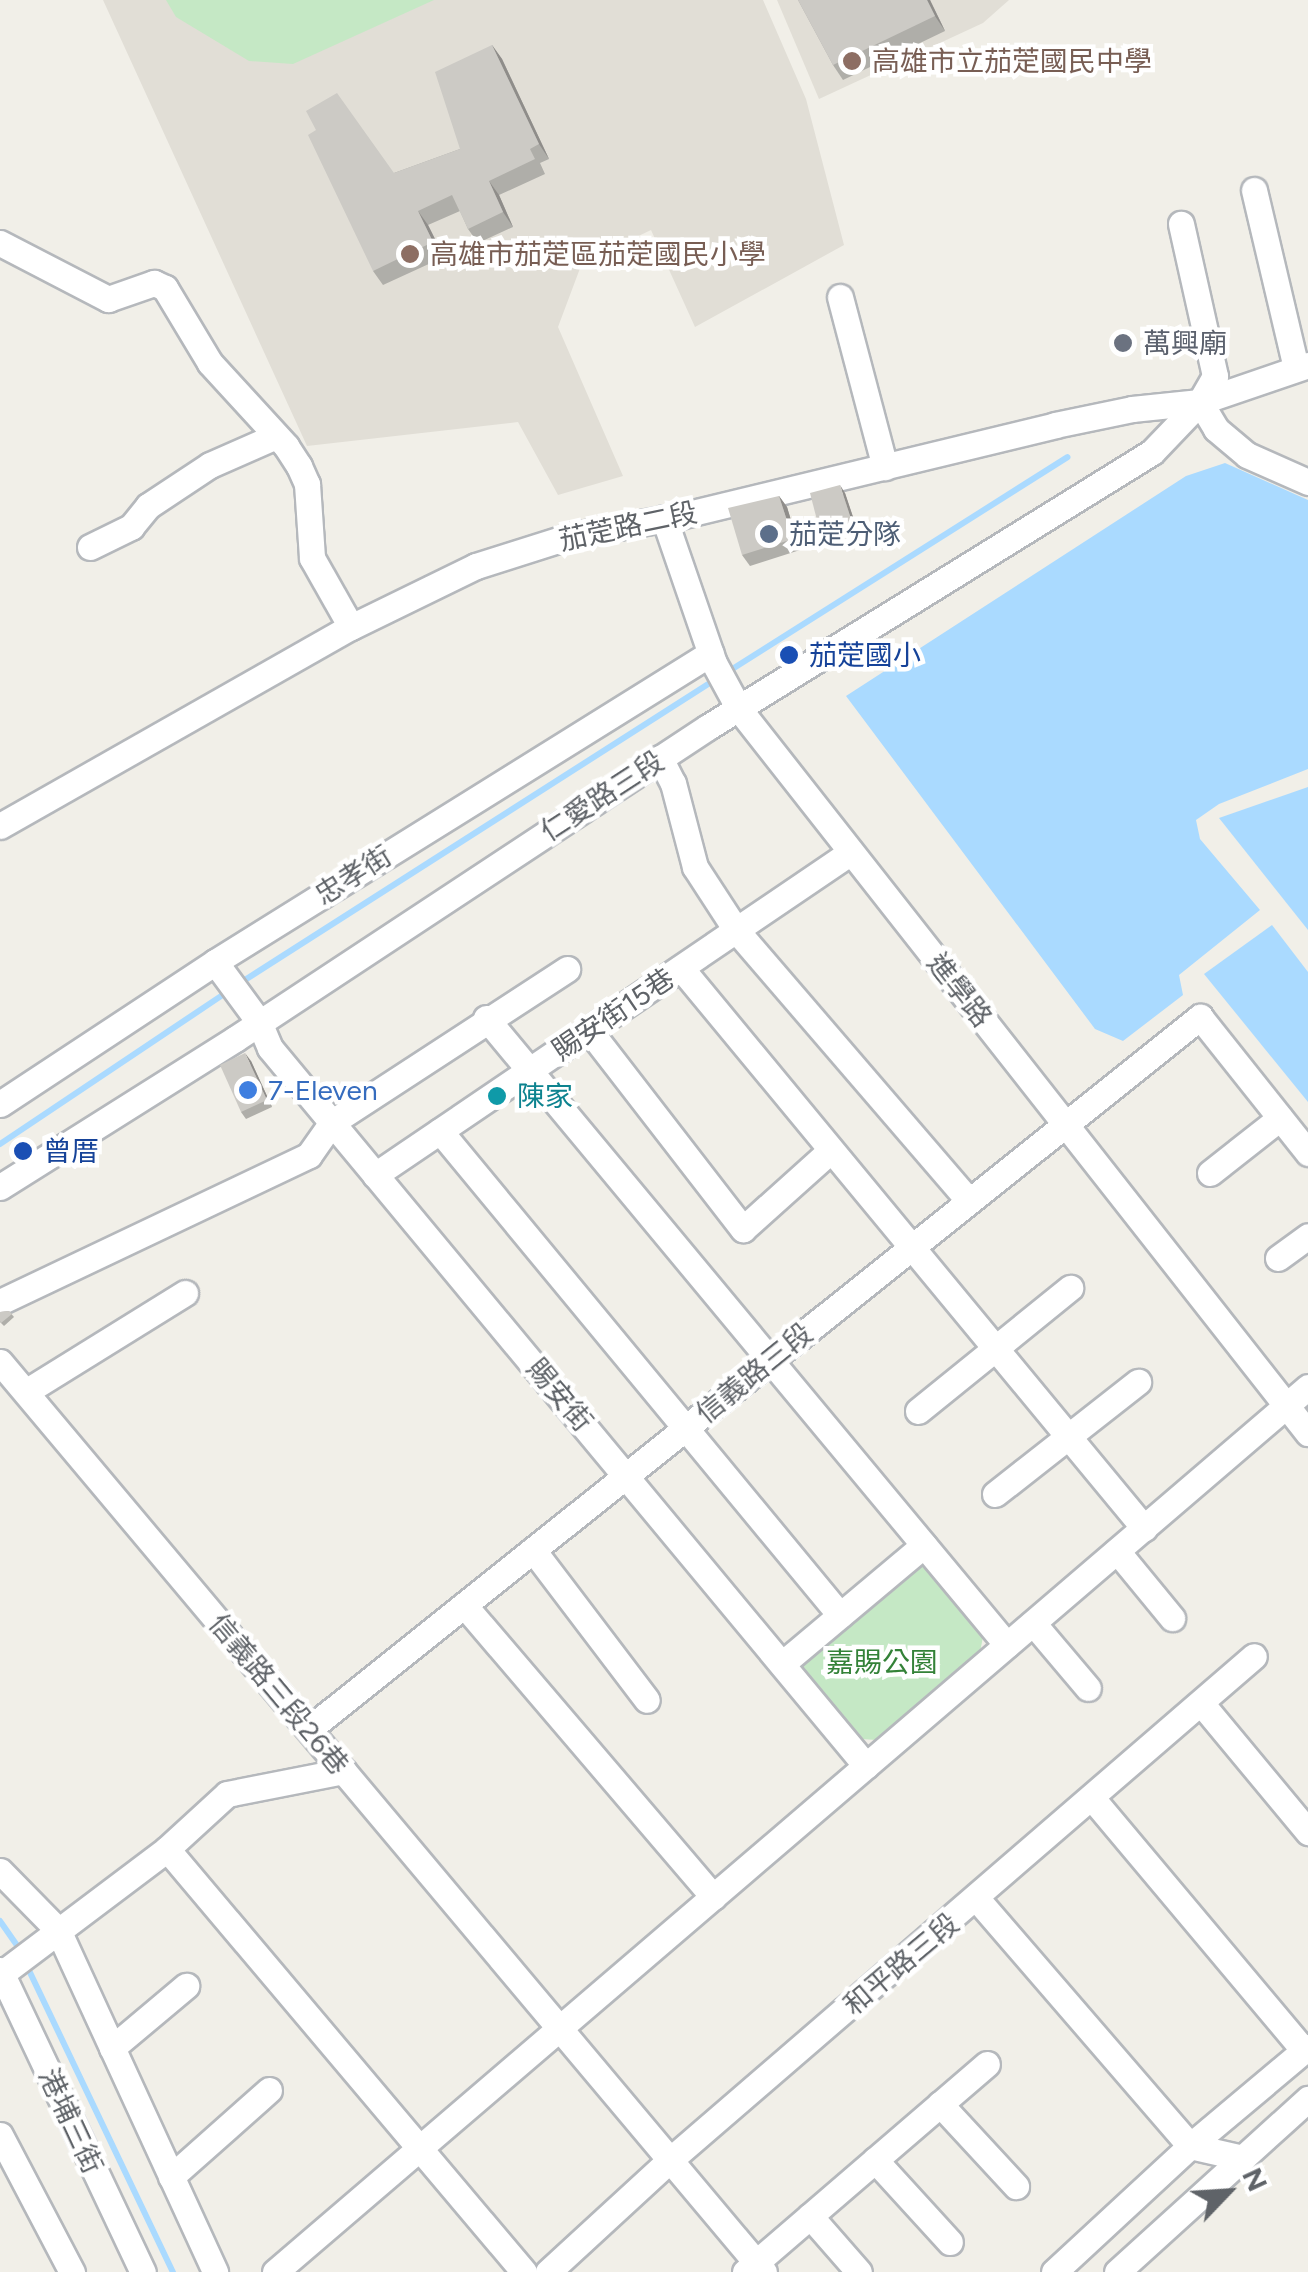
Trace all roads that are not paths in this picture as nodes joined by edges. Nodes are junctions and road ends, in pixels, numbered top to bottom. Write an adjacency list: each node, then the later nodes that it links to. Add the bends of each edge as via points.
1 (1254, 190): 5 (street)
2 (1181, 224): 6 (street, via 1215,376)
3 (0, 243): 7 (street, via 108,299 160,283 210,362)
4 (840, 297): 8 (street)
5 (1302, 367): 6 (street, 茄萣路二段)
6 (1200, 402): 8 (street, 茄萣路二段, via 1132,408); 9 (street, via 1216,429 1247,455); 14 (street, 仁愛路三段, via 1152,452)
7 (276, 436): 11 (street, via 210,465 148,506 131,527); 12 (street, via 307,484 312,558)
8 (884, 467): 10 (street, 茄萣路二段)
9 (1308, 482)
10 (664, 518): 12 (street, 茄萣路二段, via 476,566); 13 (street, 進學路)
11 (90, 546)
12 (351, 627): 16 (street, 茄萣路二段)
13 (712, 658): 14 (street, 進學路); 19 (street, 忠孝街)
14 (734, 701): 15 (street, 仁愛路三段); 17 (street, 進學路)
15 (660, 758): 18 (street, via 695,868); 22 (street, 仁愛路三段)
16 (0, 826)
17 (851, 852): 18 (street, 賜安街15巷); 29 (street, 進學路)
18 (736, 930): 21 (street, 賜安街15巷); 36 (street)
19 (220, 968): 22 (street, 賜安街); 26 (street, 忠孝街)
20 (567, 968): 23 (street)
21 (681, 968): 24 (street, 賜安街15巷); 31 (street)
22 (252, 1012): 28 (street, 賜安街, via 270,1048); 35 (street, 仁愛路三段)
23 (486, 1018): 25 (street); 28 (street)
24 (589, 1030): 25 (street, 賜安街15巷); 31 (street, via 744,1229)
25 (530, 1070): 30 (street, 賜安街15巷); 44 (street)
26 (0, 1104)
27 (1280, 1118): 29 (street, 信義路三段, via 1200,1017); 32 (street); 33 (street)
28 (331, 1123): 34 (street, 賜安街); 42 (street, via 309,1155)
29 (1065, 1124): 36 (street, 信義路三段); 49 (street, 進學路)
30 (440, 1131): 34 (street, 賜安街15巷); 51 (street)
31 (830, 1151): 38 (street)
32 (1308, 1153)
33 (1210, 1173)
34 (375, 1175): 54 (street, 賜安街)
35 (0, 1187)
36 (969, 1201): 38 (street, 信義路三段)
37 (1308, 1236): 39 (street)
38 (913, 1246): 43 (street); 44 (street, 信義路三段)
39 (1278, 1258)
40 (1070, 1288): 43 (street)
41 (185, 1293): 48 (street)
42 (0, 1302)
43 (997, 1347): 50 (street); 53 (street)
44 (770, 1360): 51 (street, 信義路三段); 57 (street)
45 (0, 1362): 48 (street, 信義路三段26巷)
46 (1138, 1382): 53 (street)
47 (1308, 1388): 49 (street)
48 (27, 1392): 70 (street, 信義路三段26巷)
49 (1287, 1406): 52 (street, 進學路); 56 (street)
50 (918, 1410)
51 (684, 1429): 54 (street, 信義路三段); 61 (street)
52 (1308, 1433)
53 (1065, 1436): 55 (street); 56 (street)
54 (627, 1475): 58 (street, 信義路三段); 66 (street, 賜安街)
55 (996, 1494)
56 (1144, 1528): 59 (street)
57 (924, 1545): 61 (street); 64 (street)
58 (533, 1550): 60 (street, 信義路三段); 68 (street)
59 (1117, 1551): 62 (street); 63 (street)
60 (464, 1605): 70 (street, 信義路三段); 77 (street)
61 (840, 1615): 66 (street)
62 (1172, 1618)
63 (1033, 1622): 64 (street); 67 (street)
64 (1007, 1645): 71 (street)
65 (1254, 1656): 69 (street, 和平路三段)
66 (782, 1664): 71 (street, 賜安街)
67 (1088, 1688)
68 (647, 1700)
69 (1201, 1703): 73 (street, 和平路三段); 74 (street)
70 (309, 1728): 72 (street, 信義路三段26巷)
71 (866, 1766): 77 (street)
72 (344, 1771): 75 (street, via 227,1794); 82 (street, 信義路三段26巷)
73 (1092, 1798): 78 (street, 和平路三段); 84 (street)
74 (1308, 1832)
75 (168, 1849): 79 (street); 91 (street)
76 (0, 1871): 79 (street)
77 (713, 1897): 82 (street)
78 (976, 1899): 90 (street); 93 (street, 和平路三段)
79 (58, 1930): 80 (street); 83 (street)
80 (1, 1973): 101 (street, 港埔三街)
81 (186, 1986): 83 (street)
82 (556, 2027): 91 (street); 93 (street, 信義路三段26巷)
83 (112, 2048): 95 (street)
84 (1306, 2049): 90 (street)
85 (987, 2064): 88 (street)
86 (269, 2090): 95 (street)
87 (1308, 2100): 92 (street)
88 (940, 2104): 94 (street); 96 (street)
89 (0, 2135): 100 (street)
90 (1190, 2146): 92 (street); 107 (street)
91 (419, 2149): 103 (street); 104 (street)
92 (1243, 2158): 108 (street)
93 (670, 2160): 99 (street, 信義路三段26巷); 105 (street, 和平路三段)
94 (875, 2160): 97 (street); 98 (street)
95 (171, 2176): 102 (street)
96 (1016, 2186)
97 (810, 2216): 99 (street); 106 (street)
98 (950, 2242)
99 (755, 2269)
100 (72, 2272)
101 (143, 2272)
102 (215, 2272)
103 (275, 2272)
104 (524, 2272)
105 (548, 2272)
106 (859, 2272)
107 (1054, 2272)
108 (1117, 2272)

